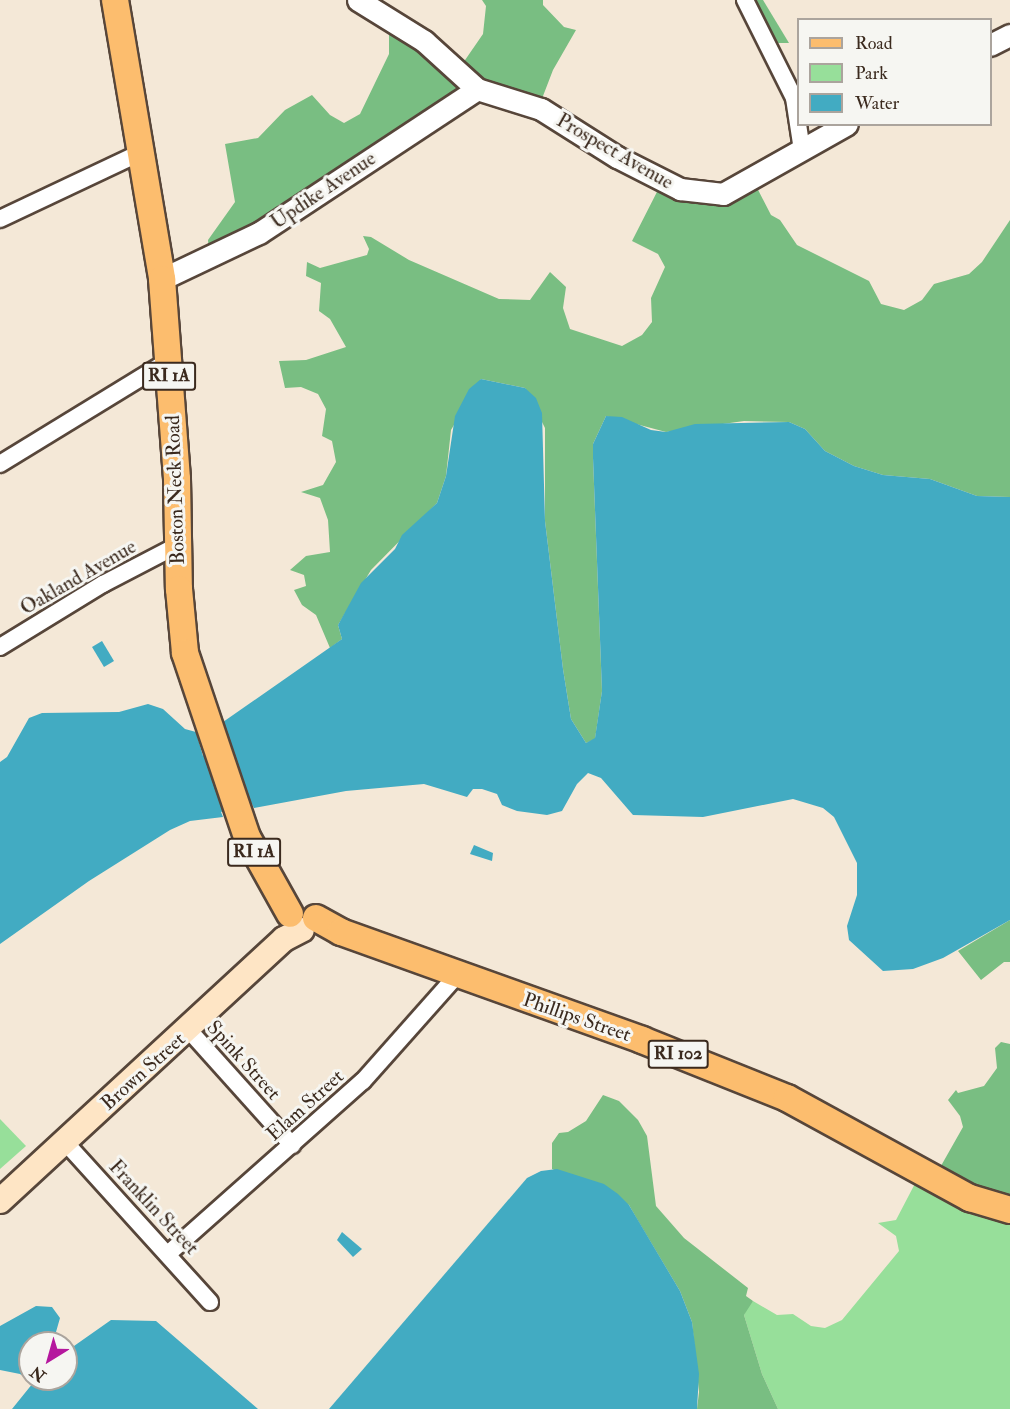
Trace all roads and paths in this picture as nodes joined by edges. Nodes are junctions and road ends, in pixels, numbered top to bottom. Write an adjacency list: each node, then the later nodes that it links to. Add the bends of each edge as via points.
1 (115, 0): 11 (main road, Boston Neck Road / RI 1A)
2 (358, 0): 6 (street, via 424,41)
3 (745, 0): 7 (street, via 794,98)
4 (1010, 35): 5 (street)
5 (992, 44)
6 (477, 89): 10 (street, Prospect Avenue, via 541,109 617,157 680,189 723,194); 13 (street, Updike Avenue, via 259,233)
7 (797, 118)
8 (798, 126): 10 (street)
9 (844, 126): 10 (street, Prospect Avenue)
10 (802, 150)
11 (142, 152): 12 (street); 13 (main road, Boston Neck Road / RI 1A)
12 (0, 219)
13 (162, 279): 14 (main road, Boston Neck Road / RI 1A)
14 (168, 361): 15 (street); 16 (main road, Boston Neck Road / RI 1A)
15 (0, 464)
16 (178, 545): 17 (street, Oakland Avenue, via 103,584); 18 (main road, Boston Neck Road / RI 1A, via 185,653 247,837)
17 (0, 647)
18 (301, 920): 19 (main road, Phillips Street / RI 102); 20 (main road, Brown Street)
19 (457, 975): 22 (street, Elam Street, via 363,1082); 24 (main road, Phillips Street / RI 102, via 642,1040 787,1098 970,1198)
20 (188, 1029): 21 (main road, Brown Street); 22 (street, Spink Street)
21 (65, 1142): 23 (main road, Brown Street); 25 (street, Franklin Street)
22 (292, 1145): 25 (street, Elam Street)
23 (0, 1201)
24 (1010, 1210)
25 (169, 1253): 26 (street, Franklin Street)
26 (210, 1302)

